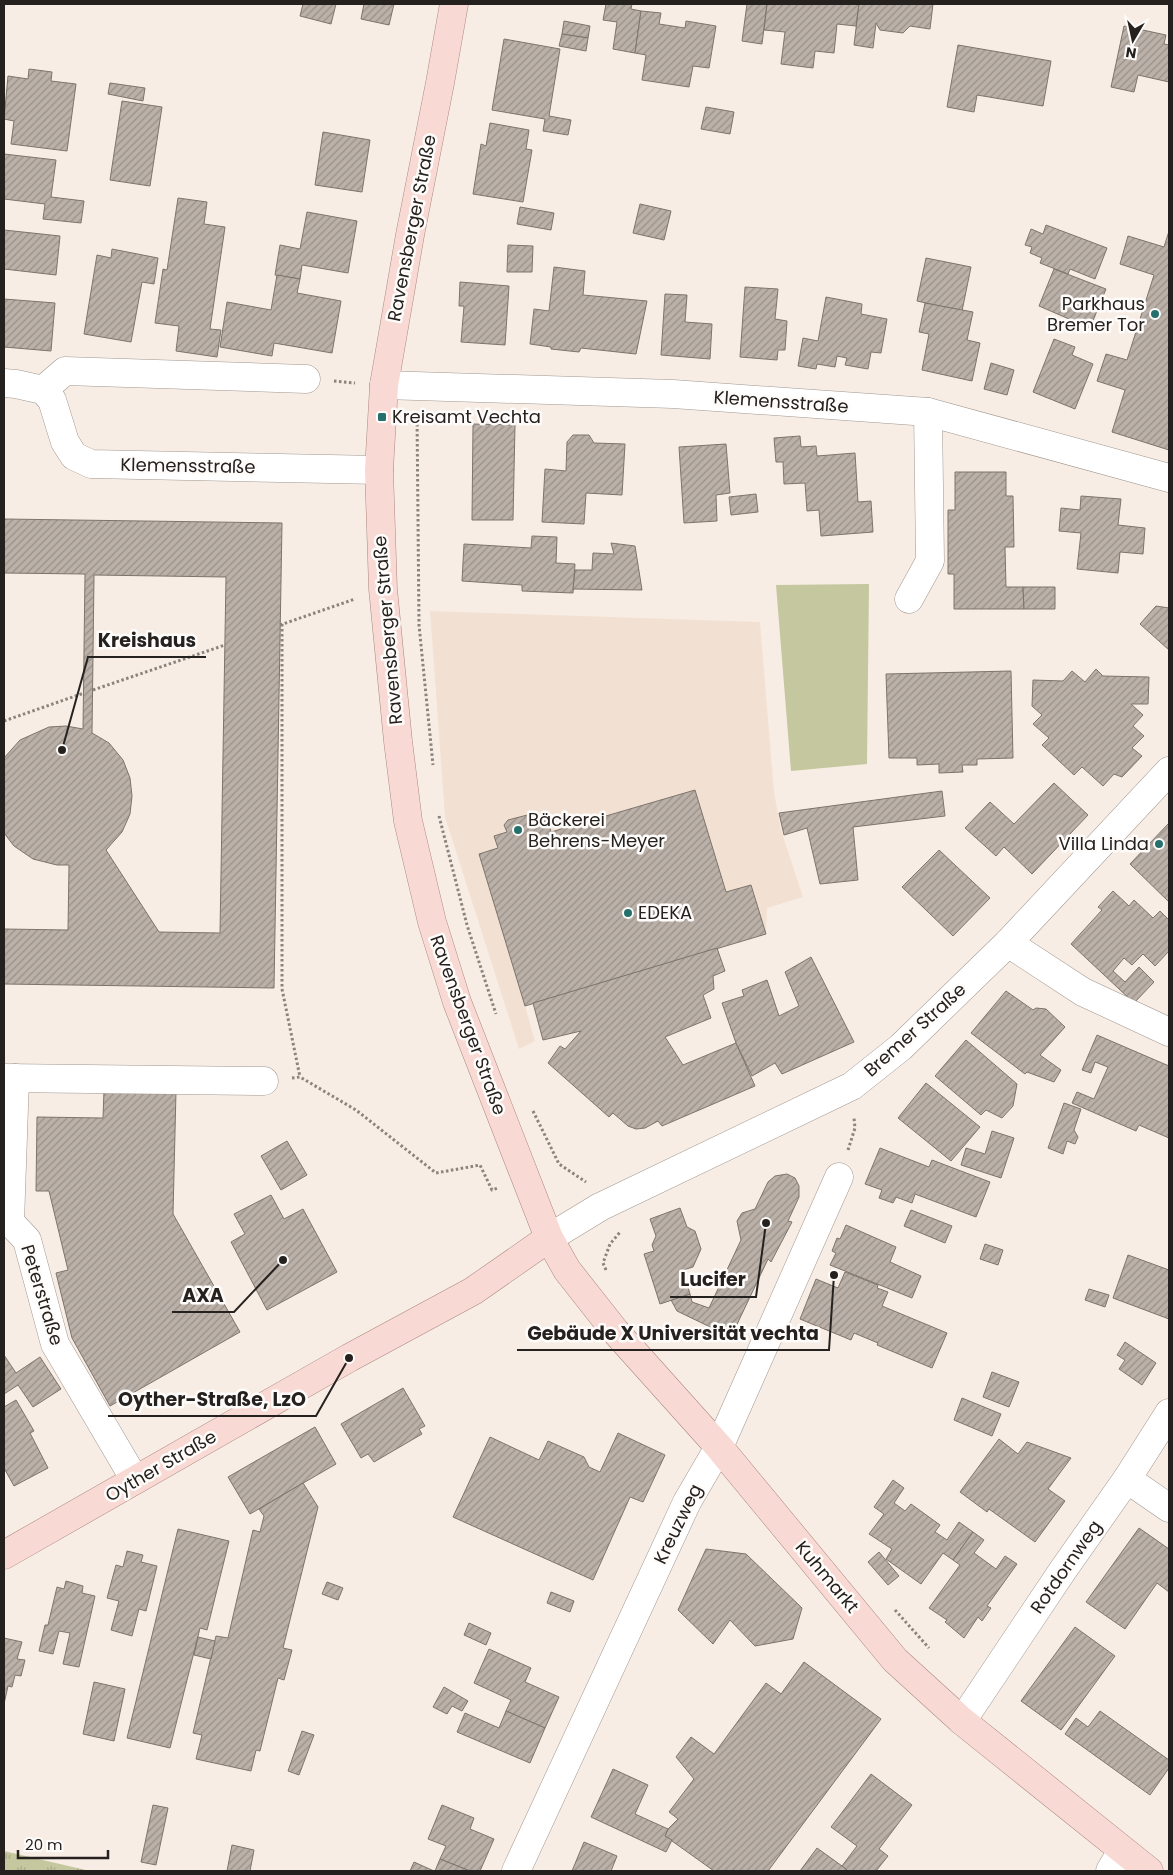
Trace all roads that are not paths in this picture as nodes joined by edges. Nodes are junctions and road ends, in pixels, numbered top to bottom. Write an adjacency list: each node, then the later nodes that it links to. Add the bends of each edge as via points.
1 (454, 4): 4 (main road, Ravensberger Straße)
2 (306, 379): 5 (street, via 66,371)
3 (4, 383): 5 (street)
4 (384, 385): 6 (street, Klemensstraße, via 673,394); 7 (main road, Ravensberger Straße)
5 (43, 390): 7 (street, Klemensstraße, via 52,400 65,442 74,456 91,464)
6 (928, 412): 8 (street, Klemensstraße); 9 (street, via 930,561)
7 (379, 470): 17 (main road, Ravensberger Straße, via 383,589 408,821 432,922 457,1002)
8 (1169, 478)
9 (909, 599)
10 (1169, 771): 11 (street, Bremer Straße)
11 (1008, 943): 12 (street, via 1083,992); 17 (street, Bremer Straße, via 901,1047 852,1086 607,1203)
12 (1169, 1032)
13 (9, 1078): 14 (street); 16 (street)
14 (264, 1081)
15 (839, 1177): 19 (street, Kreuzweg)
16 (7, 1221): 21 (street, Peterstraße, via 27,1240 55,1344)
17 (550, 1238): 19 (main road, Kuhmarkt, via 567,1270 615,1331); 21 (main road, Oyther Straße, via 473,1291)
18 (1169, 1413): 20 (street, Rotdornweg)
19 (719, 1447): 24 (main road, Kuhmarkt, via 895,1660); 26 (street, Kreuzweg, via 687,1502)
20 (1127, 1479): 22 (street); 24 (street, Rotdornweg)
21 (135, 1480): 23 (main road, Oyther Straße)
22 (1169, 1508)
23 (4, 1555)
24 (962, 1721): 25 (main road, Kuhmarkt)
25 (1116, 1861): 27 (main road, Kuhmarkt)
26 (516, 1871)
27 (1150, 1871)

